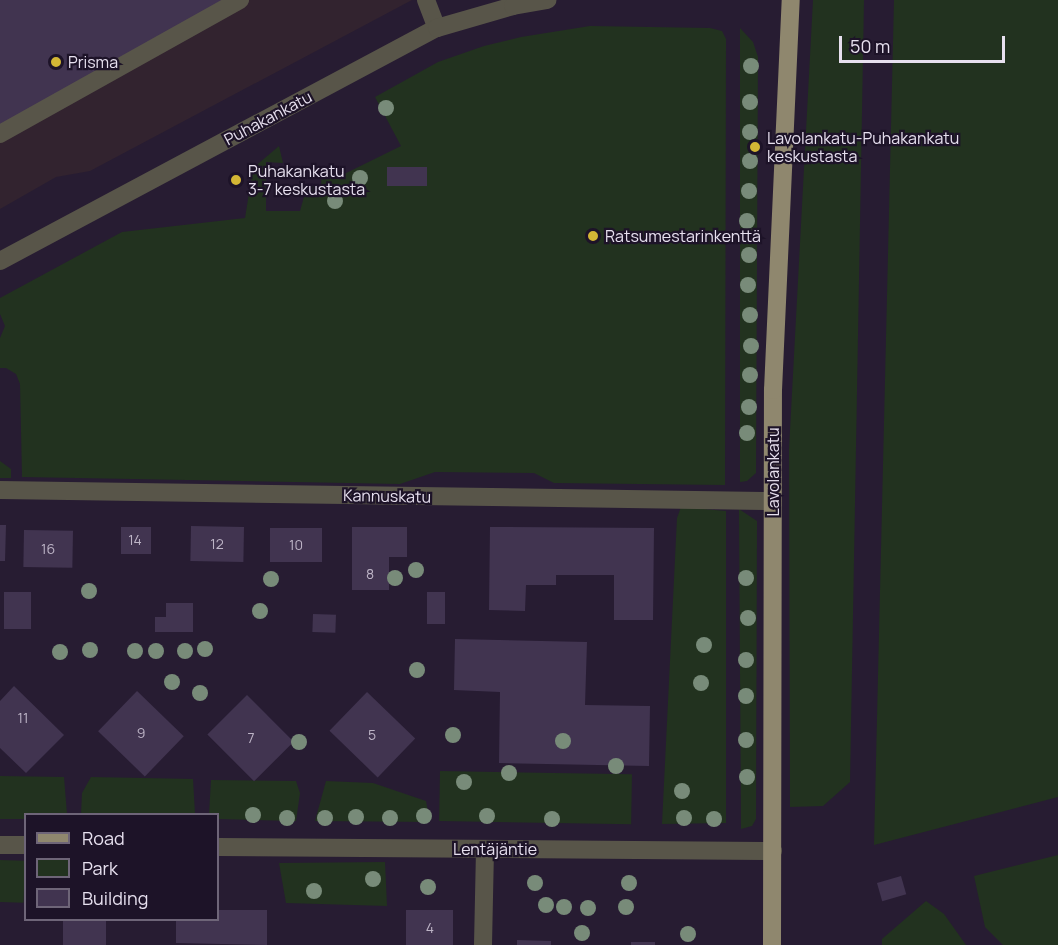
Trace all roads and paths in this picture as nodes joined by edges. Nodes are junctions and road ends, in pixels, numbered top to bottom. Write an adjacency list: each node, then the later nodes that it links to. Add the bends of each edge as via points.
1 (240, 0): 6 (street)
2 (426, 0): 5 (street)
3 (546, 0): 5 (street, Puhakankatu)
4 (790, 0): 9 (main road, Lavolankatu, via 773,390)
5 (437, 28): 7 (street, Puhakankatu)
6 (0, 134)
7 (0, 261)
8 (0, 490): 9 (street, Kannuskatu)
9 (773, 501): 14 (main road, Lavolankatu)
10 (0, 845): 11 (street)
11 (24, 845)
12 (219, 847): 13 (street, Lentäjäntie)
13 (485, 849): 14 (street, Lentäjäntie); 15 (street)
14 (773, 851): 16 (main road, Lavolankatu)
15 (483, 945)
16 (772, 945)

